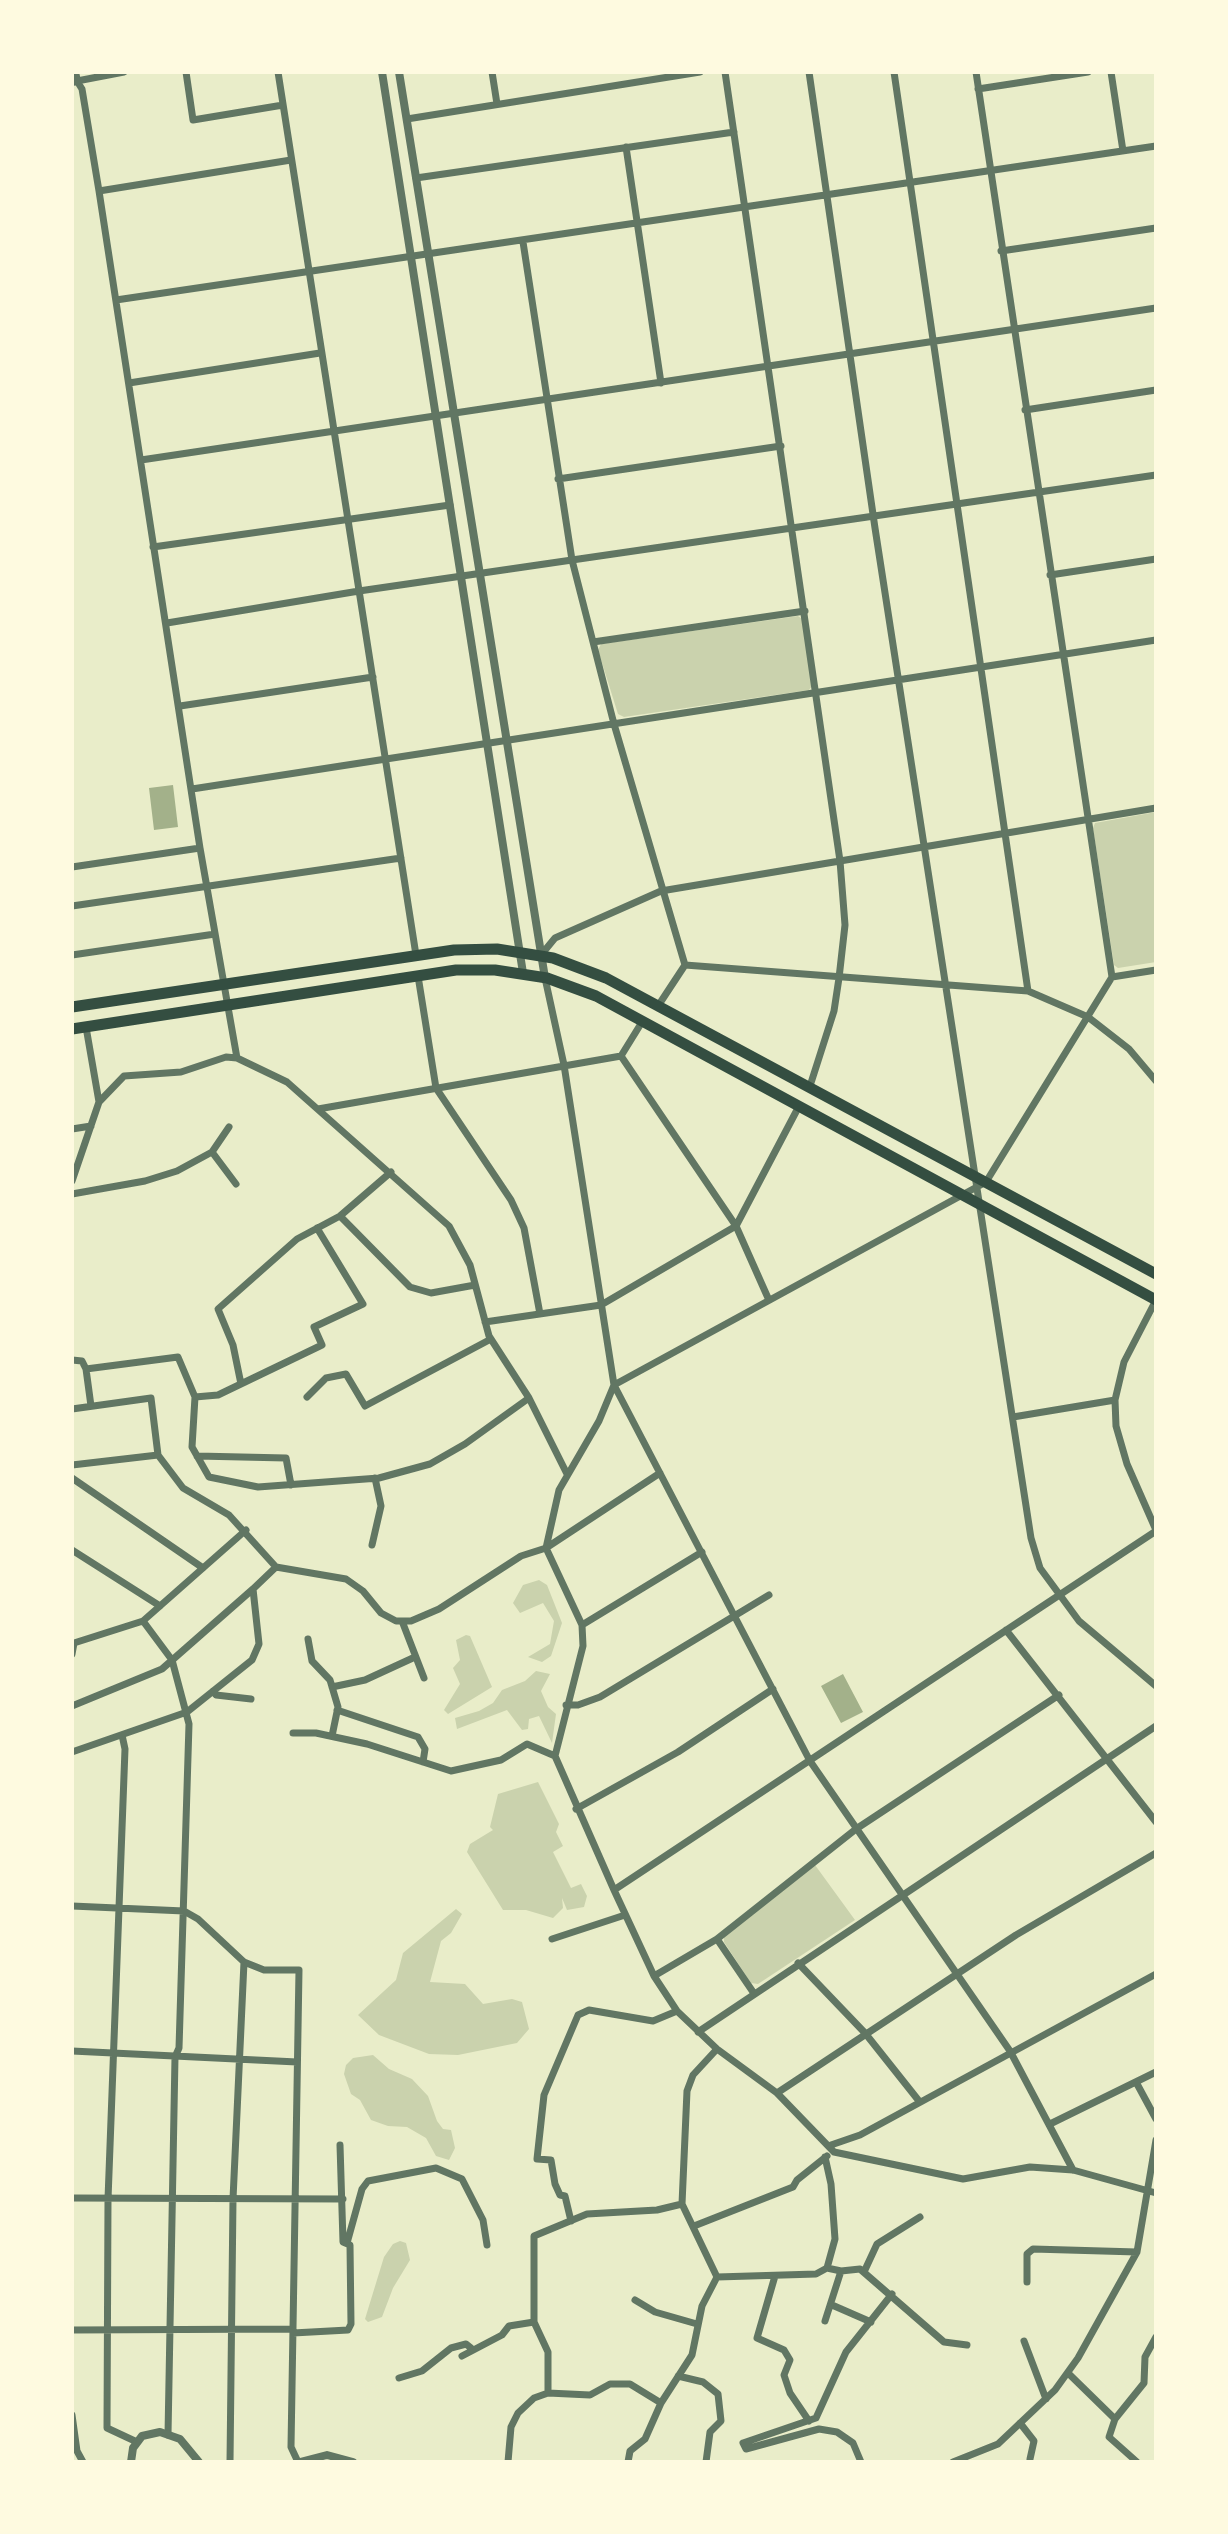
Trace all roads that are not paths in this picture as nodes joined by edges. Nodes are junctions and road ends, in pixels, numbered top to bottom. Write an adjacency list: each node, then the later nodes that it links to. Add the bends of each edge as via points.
1 (124, 72): 14 (street)
2 (186, 72): 17 (street, via 193,120)
3 (278, 72): 17 (street)
4 (382, 72): 35 (street)
5 (399, 72): 18 (street)
6 (492, 72): 16 (street)
7 (700, 72): 16 (street)
8 (725, 72): 19 (street)
9 (809, 72): 28 (street)
10 (894, 72): 26 (street)
11 (976, 72): 15 (street)
12 (1088, 72): 15 (street)
13 (1111, 72): 22 (street)
14 (75, 78): 27 (street, via 82,89)
15 (978, 89): 24 (street)
16 (497, 104): 18 (street)
17 (283, 105): 23 (street)
18 (407, 119): 25 (street)
19 (734, 132): 21 (street); 29 (street)
20 (1156, 146): 22 (street)
21 (626, 147): 25 (street); 30 (street)
22 (1123, 151): 24 (street)
23 (291, 160): 27 (street); 36 (street)
24 (989, 172): 26 (street); 33 (street)
25 (416, 178): 34 (street)
26 (910, 185): 28 (street); 40 (street)
27 (99, 191): 37 (street)
28 (827, 196): 29 (street); 42 (street)
29 (744, 208): 30 (street); 43 (street)
30 (637, 224): 32 (street); 45 (street)
31 (1156, 228): 33 (street)
32 (523, 242): 34 (street); 47 (street)
33 (1001, 251): 39 (street)
34 (429, 255): 35 (street); 49 (street)
35 (411, 257): 36 (street); 50 (street)
36 (308, 271): 37 (street); 41 (street)
37 (116, 300): 44 (street)
38 (1156, 308): 39 (street)
39 (1014, 330): 40 (street); 48 (street)
40 (933, 342): 42 (street); 57 (street)
41 (320, 353): 44 (street); 51 (street)
42 (850, 354): 43 (street); 59 (street)
43 (769, 367): 45 (street); 52 (street)
44 (129, 383): 53 (street)
45 (661, 383): 47 (street)
46 (1156, 390): 48 (street)
47 (547, 401): 49 (street); 55 (street)
48 (1025, 410): 56 (street)
49 (455, 414): 50 (street); 65 (street)
50 (436, 417): 51 (street); 58 (street)
51 (334, 430): 53 (street); 60 (street)
52 (781, 446): 55 (street); 61 (street)
53 (141, 460): 62 (street)
54 (1156, 475): 56 (street)
55 (558, 479): 64 (street)
56 (1037, 492): 57 (street); 66 (street)
57 (958, 504): 59 (street); 74 (street)
58 (450, 505): 60 (street); 67 (street)
59 (873, 515): 61 (street); 76 (street)
60 (349, 521): 62 (street); 68 (street)
61 (793, 527): 64 (street); 69 (street)
62 (153, 547): 70 (street)
63 (1156, 559): 66 (street)
64 (572, 560): 65 (street); 72 (street)
65 (481, 574): 67 (street); 80 (street)
66 (1050, 575): 73 (street)
67 (461, 576): 68 (street); 81 (street)
68 (359, 591): 70 (street); 75 (street)
69 (805, 611): 72 (street); 77 (street)
70 (167, 623): 78 (street)
71 (1156, 640): 73 (street)
72 (593, 642): 79 (street)
73 (1062, 654): 74 (street); 85 (street)
74 (981, 666): 76 (street); 86 (street)
75 (373, 677): 78 (street); 82 (street)
76 (898, 679): 77 (street); 87 (street)
77 (817, 692): 79 (street); 90 (street)
78 (180, 706): 83 (street)
79 (614, 724): 80 (street); 93 (street)
80 (508, 741): 81 (street); 99 (street)
81 (487, 744): 82 (street); 96 (street)
82 (385, 760): 83 (street); 89 (street)
83 (192, 789): 88 (street)
84 (1156, 808): 85 (street)
85 (1087, 821): 86 (street); 104 (street)
86 (1005, 833): 87 (street); 109 (street)
87 (924, 847): 90 (street); 108 (street)
88 (200, 848): 91 (street); 92 (street)
89 (401, 858): 92 (street); 98 (street)
90 (840, 861): 93 (street); 106 (street, via 845,925)
91 (72, 867)
92 (207, 887): 94 (street); 95 (street)
93 (661, 891): 99 (street, via 555,938); 100 (street)
94 (72, 906)
95 (215, 934): 97 (street); 107 (street)
96 (520, 952): 98 (highway, via 468,949); 99 (highway); 102 (street)
97 (72, 955)
98 (416, 955): 107 (highway)
99 (541, 955): 105 (street); 111 (highway, via 593,972)
100 (685, 965): 106 (street); 111 (street)
101 (1156, 970): 104 (street)
102 (523, 973): 103 (highway, via 469,970); 105 (highway)
103 (418, 976): 110 (highway); 122 (street)
104 (1112, 977): 113 (street)
105 (545, 978): 114 (highway, via 596,996); 119 (street)
106 (839, 978): 108 (street); 121 (street)
107 (222, 984): 110 (street); 112 (highway)
108 (946, 987): 109 (street); 132 (street)
109 (1028, 991): 113 (street)
110 (227, 1005): 115 (highway); 118 (street)
111 (658, 1006): 121 (highway)
112 (72, 1007)
113 (1088, 1017): 120 (street, via 1129,1049); 132 (street)
114 (642, 1022): 117 (street); 124 (highway)
115 (86, 1027): 116 (highway); 123 (street)
116 (72, 1029)
117 (621, 1056): 119 (street); 138 (street)
118 (237, 1058): 123 (street, via 181,1072 124,1076); 125 (street, via 287,1082)
119 (564, 1065): 122 (street); 144 (street)
120 (1156, 1081)
121 (810, 1086): 132 (highway)
122 (436, 1088): 125 (street); 145 (street, via 524,1228)
123 (99, 1102): 126 (street)
124 (798, 1108): 135 (highway); 138 (street)
125 (318, 1109): 130 (street)
126 (91, 1126): 128 (street); 131 (street)
127 (229, 1127): 129 (street)
128 (72, 1129)
129 (212, 1152): 133 (street); 134 (street, via 145,1181)
130 (391, 1172): 137 (street); 141 (street, via 449,1226)
131 (72, 1181)
132 (979, 1182): 135 (street); 136 (street); 140 (highway)
133 (236, 1184)
134 (72, 1194)
135 (960, 1195): 136 (highway); 142 (street)
136 (981, 1208): 143 (highway); 158 (street)
137 (340, 1216): 139 (street); 141 (street, via 410,1287 431,1293)
138 (736, 1226): 142 (street); 144 (street)
139 (317, 1228): 150 (street, via 297,1239 218,1309); 150 (street, via 363,1304 314,1327 322,1345)
140 (1156, 1274)
141 (475, 1285): 146 (street)
142 (768, 1298): 151 (street)
143 (1156, 1300): 155 (street, via 1124,1362)
144 (601, 1305): 145 (street); 151 (street)
145 (540, 1314): 146 (street)
146 (485, 1322): 147 (street)
147 (491, 1339): 153 (street, via 365,1406 346,1374 326,1378); 154 (street)
148 (72, 1360): 149 (street, via 82,1361)
149 (86, 1369): 152 (street, via 178,1357); 156 (street)
150 (241, 1384): 152 (street, via 218,1395)
151 (614, 1385): 162 (street); 163 (street)
152 (195, 1397): 160 (street, via 192,1447)
153 (307, 1397)
154 (529, 1398): 163 (street); 165 (street, via 430,1464)
155 (1115, 1400): 158 (street); 168 (street, via 1127,1464)
156 (91, 1406): 157 (street); 159 (street, via 151,1398)
157 (72, 1409)
158 (1013, 1417): 177 (street, via 1031,1538 1040,1568)
159 (158, 1455): 161 (street); 167 (street, via 183,1488)
160 (197, 1456): 166 (street, via 209,1477 258,1487); 166 (street, via 286,1458)
161 (72, 1465)
162 (660, 1473): 170 (street); 172 (street)
163 (567, 1474): 170 (street, via 552,1512)
164 (72, 1478): 174 (street)
165 (375, 1478): 166 (street); 169 (street, via 381,1506)
166 (291, 1485)
167 (246, 1530): 173 (street); 174 (street)
168 (1156, 1531): 177 (street)
169 (372, 1545)
170 (546, 1548): 181 (street, via 521,1556 439,1609); 182 (street)
171 (72, 1550): 178 (street)
172 (702, 1552): 179 (street); 182 (street)
173 (276, 1567): 175 (street); 181 (street, via 346,1579 381,1613)
174 (203, 1568): 178 (street)
175 (253, 1589): 188 (street); 193 (street, via 259,1644 252,1660)
176 (769, 1595): 179 (street)
177 (1058, 1595): 183 (street); 190 (street, via 1079,1621)
178 (160, 1606): 180 (street)
179 (734, 1614): 192 (street); 196 (street, via 600,1697)
180 (143, 1621): 185 (street); 188 (street)
181 (402, 1621): 187 (street)
182 (582, 1625): 196 (street, via 583,1646)
183 (1006, 1630): 194 (street); 208 (street)
184 (308, 1639): 191 (street, via 312,1661)
185 (73, 1643): 186 (street)
186 (72, 1654)
187 (415, 1657): 189 (street); 191 (street, via 365,1680)
188 (172, 1660): 197 (street); 199 (street)
189 (424, 1678)
190 (1156, 1686)
191 (332, 1687): 198 (street)
192 (773, 1689): 208 (street); 210 (street, via 678,1752)
193 (213, 1691): 195 (street); 199 (street)
194 (1059, 1695): 207 (street); 212 (street)
195 (251, 1699)
196 (566, 1705): 206 (street)
197 (72, 1706)
198 (337, 1710): 203 (street); 209 (street, via 418,1737 425,1749)
199 (187, 1712): 202 (street); 218 (street)
200 (1156, 1726): 207 (street)
201 (293, 1733): 203 (street)
202 (122, 1735): 205 (street); 217 (street)
203 (332, 1736): 209 (street)
204 (72, 1738): 205 (street)
205 (74, 1751)
206 (555, 1756): 209 (street, via 527,1744 501,1760 451,1771); 210 (street)
207 (1108, 1759): 211 (street); 215 (street)
208 (810, 1761): 212 (street); 214 (street)
209 (423, 1762)
210 (576, 1809): 214 (street)
211 (1156, 1822)
212 (856, 1829): 215 (street); 221 (street)
213 (1156, 1853): 224 (street)
214 (614, 1890): 219 (street)
215 (902, 1895): 223 (street); 224 (street)
216 (72, 1906): 217 (street)
217 (120, 1908): 218 (street); 234 (street)
218 (184, 1911): 222 (street); 235 (street)
219 (625, 1915): 220 (street); 226 (street)
220 (552, 1939)
221 (717, 1939): 226 (street); 227 (street)
222 (244, 1962): 236 (street); 237 (street, via 264,1970 299,1970)
223 (798, 1963): 227 (street); 230 (street)
224 (957, 1973): 230 (street); 233 (street)
225 (1156, 1974): 233 (street)
226 (654, 1976): 228 (street)
227 (753, 1992): 229 (street)
228 (677, 2011): 229 (street); 259 (street, via 653,2021 589,2010 578,2015 544,2095 537,2159 551,2160)
229 (698, 2032): 231 (street)
230 (865, 2033): 240 (street); 241 (street)
231 (717, 2049): 240 (street); 257 (street, via 693,2075 687,2091)
232 (72, 2051): 234 (street)
233 (1010, 2051): 241 (street); 243 (street)
234 (115, 2053): 235 (street); 252 (street)
235 (175, 2057): 236 (street); 253 (street)
236 (238, 2060): 237 (street); 254 (street)
237 (297, 2062): 255 (street)
238 (1156, 2072): 239 (street)
239 (1136, 2082): 242 (street); 243 (street)
240 (777, 2093): 246 (street)
241 (919, 2101): 246 (street)
242 (1156, 2119)
243 (1050, 2124): 248 (street)
244 (1156, 2140): 249 (street)
245 (340, 2145): 256 (street)
246 (833, 2148): 247 (street); 248 (street, via 963,2179 1030,2167)
247 (825, 2157): 260 (street, via 793,2187); 264 (street, via 835,2239)
248 (1073, 2170): 249 (street)
249 (1147, 2192): 250 (street); 263 (street)
250 (1156, 2193)
251 (72, 2198): 252 (street)
252 (108, 2199): 253 (street); 280 (street)
253 (173, 2199): 254 (street); 279 (street)
254 (233, 2199): 255 (street); 277 (street)
255 (295, 2199): 256 (street); 281 (street)
256 (343, 2199): 261 (street)
257 (682, 2204): 259 (street, via 587,2214); 260 (street)
258 (920, 2217): 266 (street, via 877,2244)
259 (571, 2221): 274 (street, via 534,2236)
260 (694, 2226): 268 (street)
261 (347, 2243): 262 (street, via 368,2181 436,2168 462,2179 483,2220); 281 (street, via 348,2330)
262 (487, 2245)
263 (1137, 2252): 269 (street, via 1033,2249 1027,2254); 287 (street)
264 (827, 2268): 265 (street); 267 (street, via 816,2274)
265 (841, 2271): 266 (street); 272 (street)
266 (864, 2272): 270 (street)
267 (775, 2276): 268 (street); 295 (street, via 757,2338 784,2350 790,2360 784,2375 790,2393)
268 (717, 2277): 276 (street)
269 (1027, 2282)
270 (892, 2294): 275 (street); 284 (street, via 944,2342)
271 (635, 2300): 276 (street)
272 (832, 2305): 273 (street); 275 (street)
273 (825, 2321)
274 (534, 2322): 285 (street, via 509,2326 502,2335); 290 (street, via 548,2352)
275 (871, 2322): 295 (street, via 846,2352 816,2418)
276 (697, 2324): 288 (street, via 692,2355)
277 (231, 2329): 279 (street); 281 (street); 304 (street)
278 (72, 2330): 280 (street)
279 (170, 2330): 280 (street); 297 (street)
280 (107, 2331): 298 (street, via 107,2428)
281 (293, 2331): 305 (street, via 291,2447)
282 (1156, 2337): 294 (street, via 1145,2357 1144,2383)
283 (1024, 2341): 291 (street)
284 (967, 2345)
285 (471, 2348): 286 (street); 289 (street, via 451,2348 422,2371)
286 (462, 2356)
287 (1068, 2373): 291 (street); 294 (street)
288 (678, 2376): 292 (street); 309 (street, via 703,2382 718,2394 721,2421 710,2432)
289 (399, 2378)
290 (548, 2393): 292 (street, via 590,2395 610,2384 630,2384); 307 (street, via 518,2413 511,2427)
291 (1046, 2399): 296 (street)
292 (661, 2403): 308 (street)
293 (72, 2415): 301 (street)
294 (1115, 2419): 300 (street, via 1109,2437)
295 (809, 2421): 310 (street, via 743,2443 746,2449 819,2429 837,2432 853,2443)
296 (1020, 2423): 299 (street, via 1034,2441); 311 (street, via 998,2444)
297 (168, 2435): 298 (street, via 142,2436); 303 (street, via 180,2439)
298 (137, 2442): 302 (street)
299 (1030, 2459)
300 (1132, 2460)
301 (83, 2462)
302 (131, 2462)
303 (199, 2462)
304 (230, 2462)
305 (299, 2462): 306 (street, via 327,2455)
306 (353, 2462)
307 (508, 2462)
308 (628, 2462)
309 (706, 2462)
310 (861, 2462)
311 (953, 2462)

